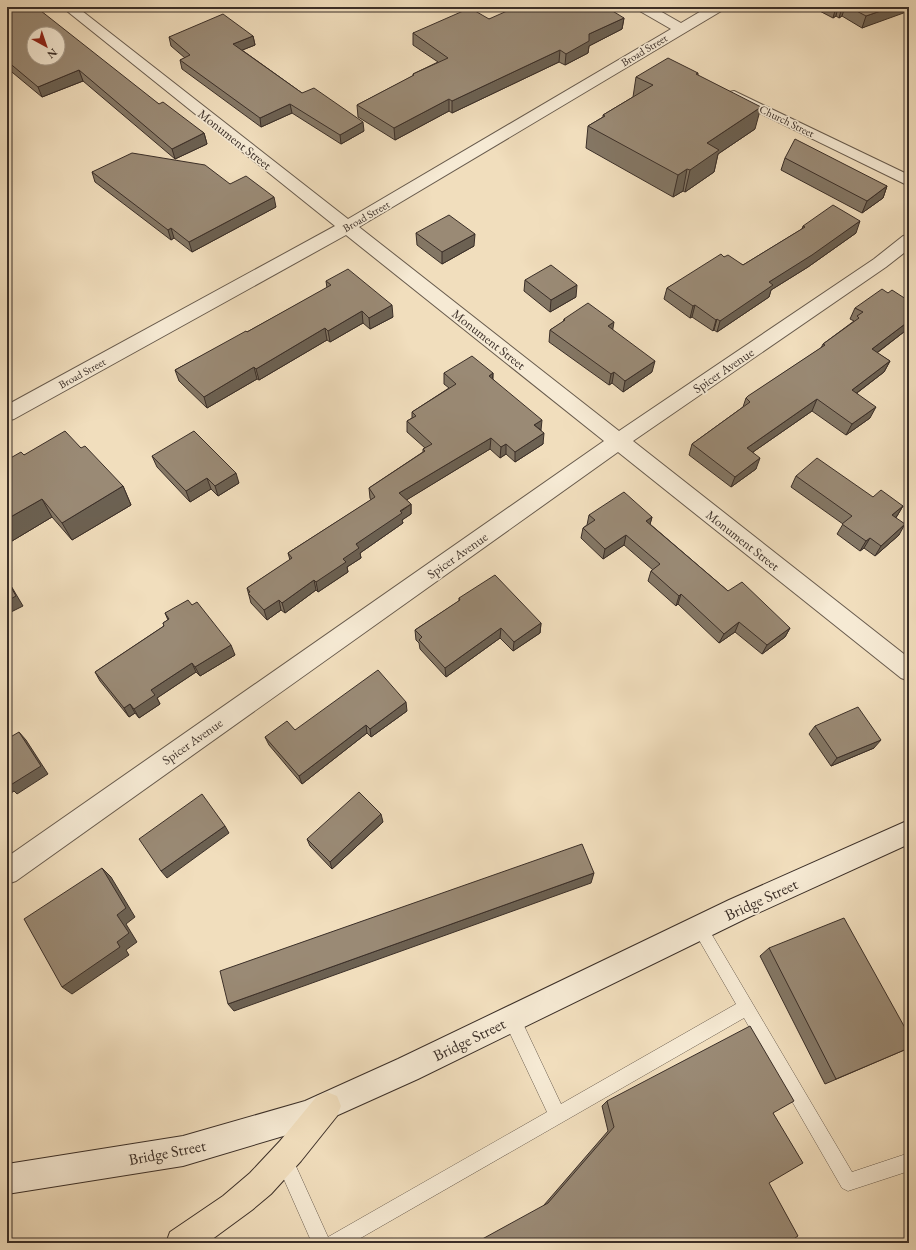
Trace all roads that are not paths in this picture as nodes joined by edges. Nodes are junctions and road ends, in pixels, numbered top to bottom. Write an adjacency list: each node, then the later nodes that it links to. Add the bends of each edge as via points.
1 (69, 7): 9 (street, Monument Street)
2 (643, 7): 4 (street)
3 (718, 7): 4 (street, Broad Street)
4 (680, 28): 5 (street, Broad Street)
5 (643, 50): 6 (street); 9 (street, Broad Street)
6 (661, 59)
7 (724, 90): 8 (street, Church Street)
8 (909, 181)
9 (347, 227): 11 (street, Broad Street); 12 (street, Monument Street)
10 (909, 240): 12 (street, Spicer Avenue, via 880,263)
11 (7, 414)
12 (619, 441): 13 (street, Monument Street); 15 (street, Spicer Avenue)
13 (909, 671)
14 (909, 832): 16 (street, Bridge Street)
15 (7, 872)
16 (700, 928): 17 (lane); 18 (street, Bridge Street)
17 (748, 1007): 20 (lane); 22 (lane, via 848,1182)
18 (512, 1019): 19 (street, Bridge Street); 20 (lane)
19 (327, 1106): 21 (highway); 23 (street, Bridge Street, via 307,1116 183,1151)
20 (558, 1115): 26 (lane)
21 (284, 1159): 24 (highway, via 244,1197); 25 (lane)
22 (909, 1162)
23 (7, 1179)
24 (181, 1243)
25 (321, 1243)
26 (334, 1243)

